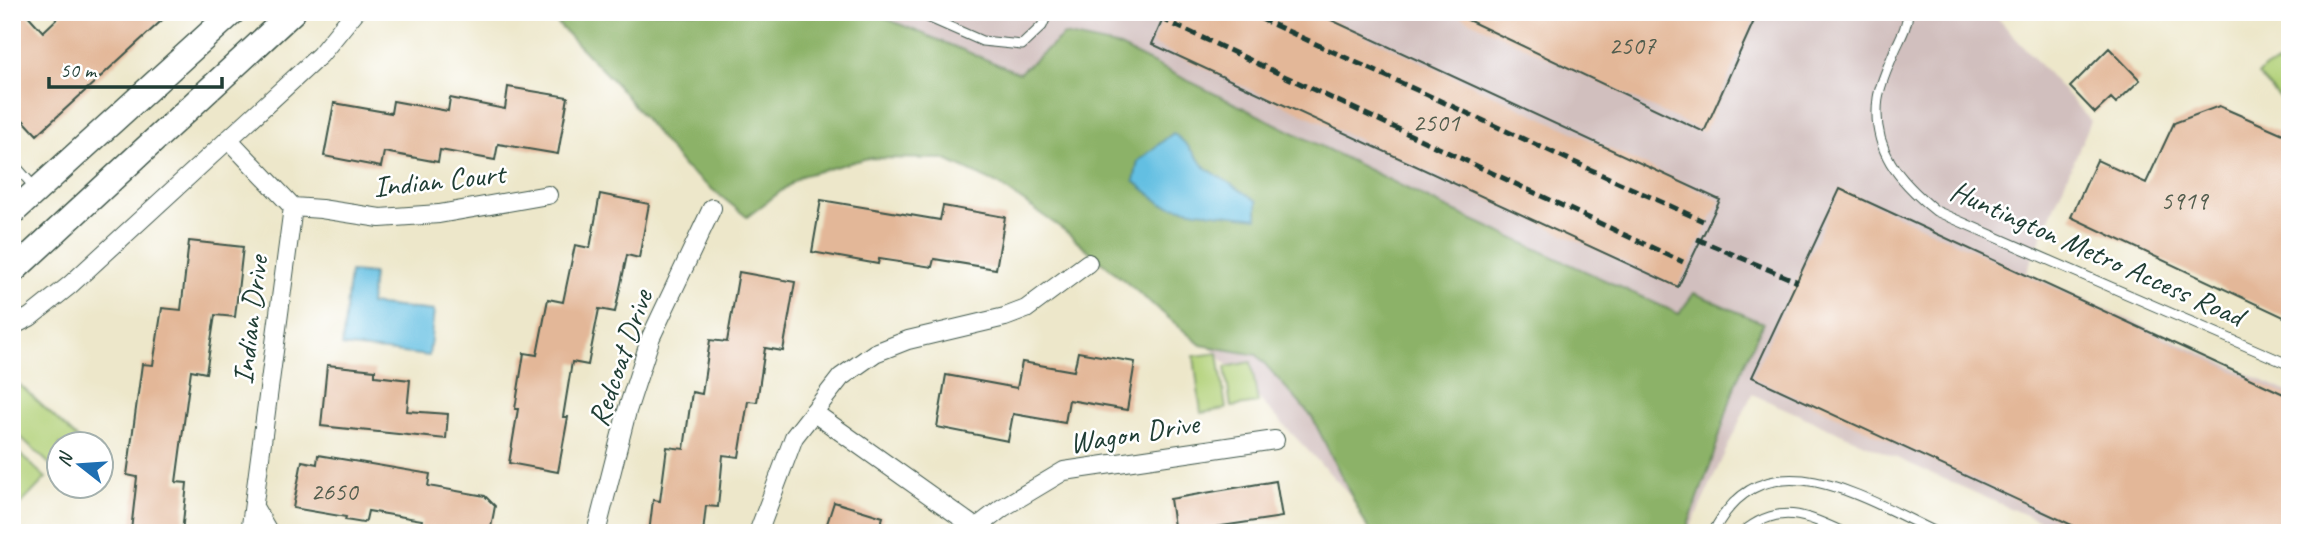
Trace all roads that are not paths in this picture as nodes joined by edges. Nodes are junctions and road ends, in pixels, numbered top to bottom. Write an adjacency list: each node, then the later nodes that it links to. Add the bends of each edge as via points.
1 (233, 12): 9 (main road)
2 (293, 12): 15 (main road)
3 (355, 12): 7 (street, via 320,55)
4 (916, 12): 5 (lane, via 982,41 1022,45 1042,26)
5 (1048, 12)
6 (1908, 12): 17 (lane, Huntington Metro Access Road, via 1908,26 1878,97 1879,133 1891,165 1909,189 1936,211)
7 (228, 139): 11 (street); 16 (street, via 70,285)
8 (12, 162): 9 (lane)
9 (37, 190): 13 (main road)
10 (548, 195): 11 (street, Indian Court, via 439,214 380,218)
11 (293, 207): 20 (street, Indian Drive)
12 (712, 208): 24 (street, Redcoat Drive, via 651,337)
13 (12, 213)
14 (1088, 263): 18 (street, via 1026,309 875,352 841,377)
15 (12, 272)
16 (12, 326)
17 (2290, 365)
18 (813, 412): 21 (street, Wagon Drive); 25 (street, via 794,437)
19 (1275, 440): 21 (street, Wagon Drive, via 1064,471)
20 (254, 507): 22 (street, Indian Drive); 23 (street)
21 (975, 530)
22 (250, 533)
23 (269, 533)
24 (596, 533)
25 (758, 533)
26 (1713, 533): 29 (lane, via 1730,506 1746,492 1766,481 1792,478 1851,493)
27 (1742, 533): 28 (lane, via 1758,520 1777,514 1809,517)
28 (1844, 533)
29 (1938, 533)

